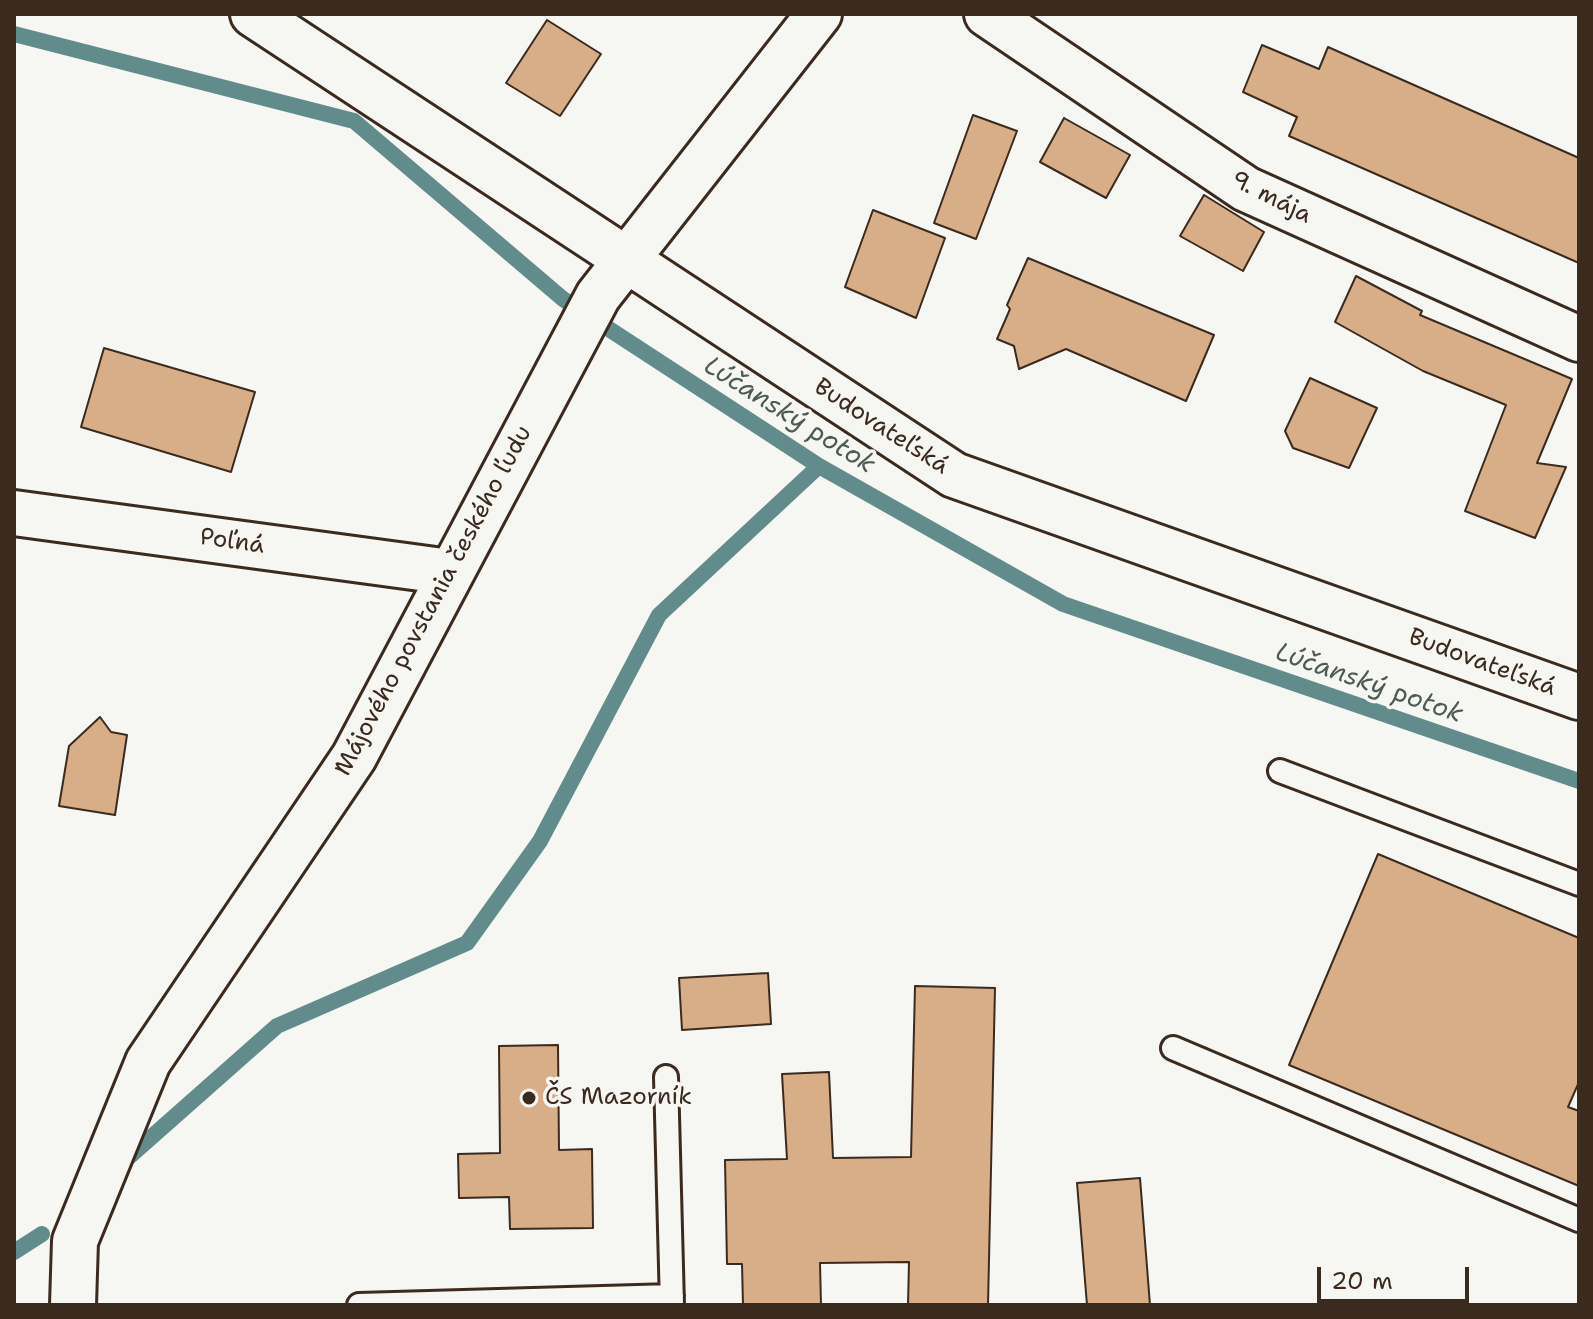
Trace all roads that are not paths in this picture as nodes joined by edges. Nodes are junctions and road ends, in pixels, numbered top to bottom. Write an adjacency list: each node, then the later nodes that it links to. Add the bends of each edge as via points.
1 (253, 14): 4 (street, Budovateľská)
2 (819, 14): 4 (street, Májového povstania českého ľudu)
3 (987, 14): 5 (street, 9. mája, via 1246,189)
4 (625, 260): 7 (street, Májového povstania českého ľudu, via 598,296); 8 (street, Budovateľská, via 954,475)
5 (1579, 339)
6 (14, 513): 7 (street, Poľná)
7 (450, 572): 15 (street, Májového povstania českého ľudu, via 354,757 148,1062 75,1241)
8 (1579, 697)
9 (1280, 771): 10 (lane)
10 (1579, 884)
11 (1173, 1048): 13 (lane)
12 (666, 1077): 14 (lane)
13 (1579, 1220)
14 (672, 1300): 16 (lane)
15 (73, 1305)
16 (359, 1305)

